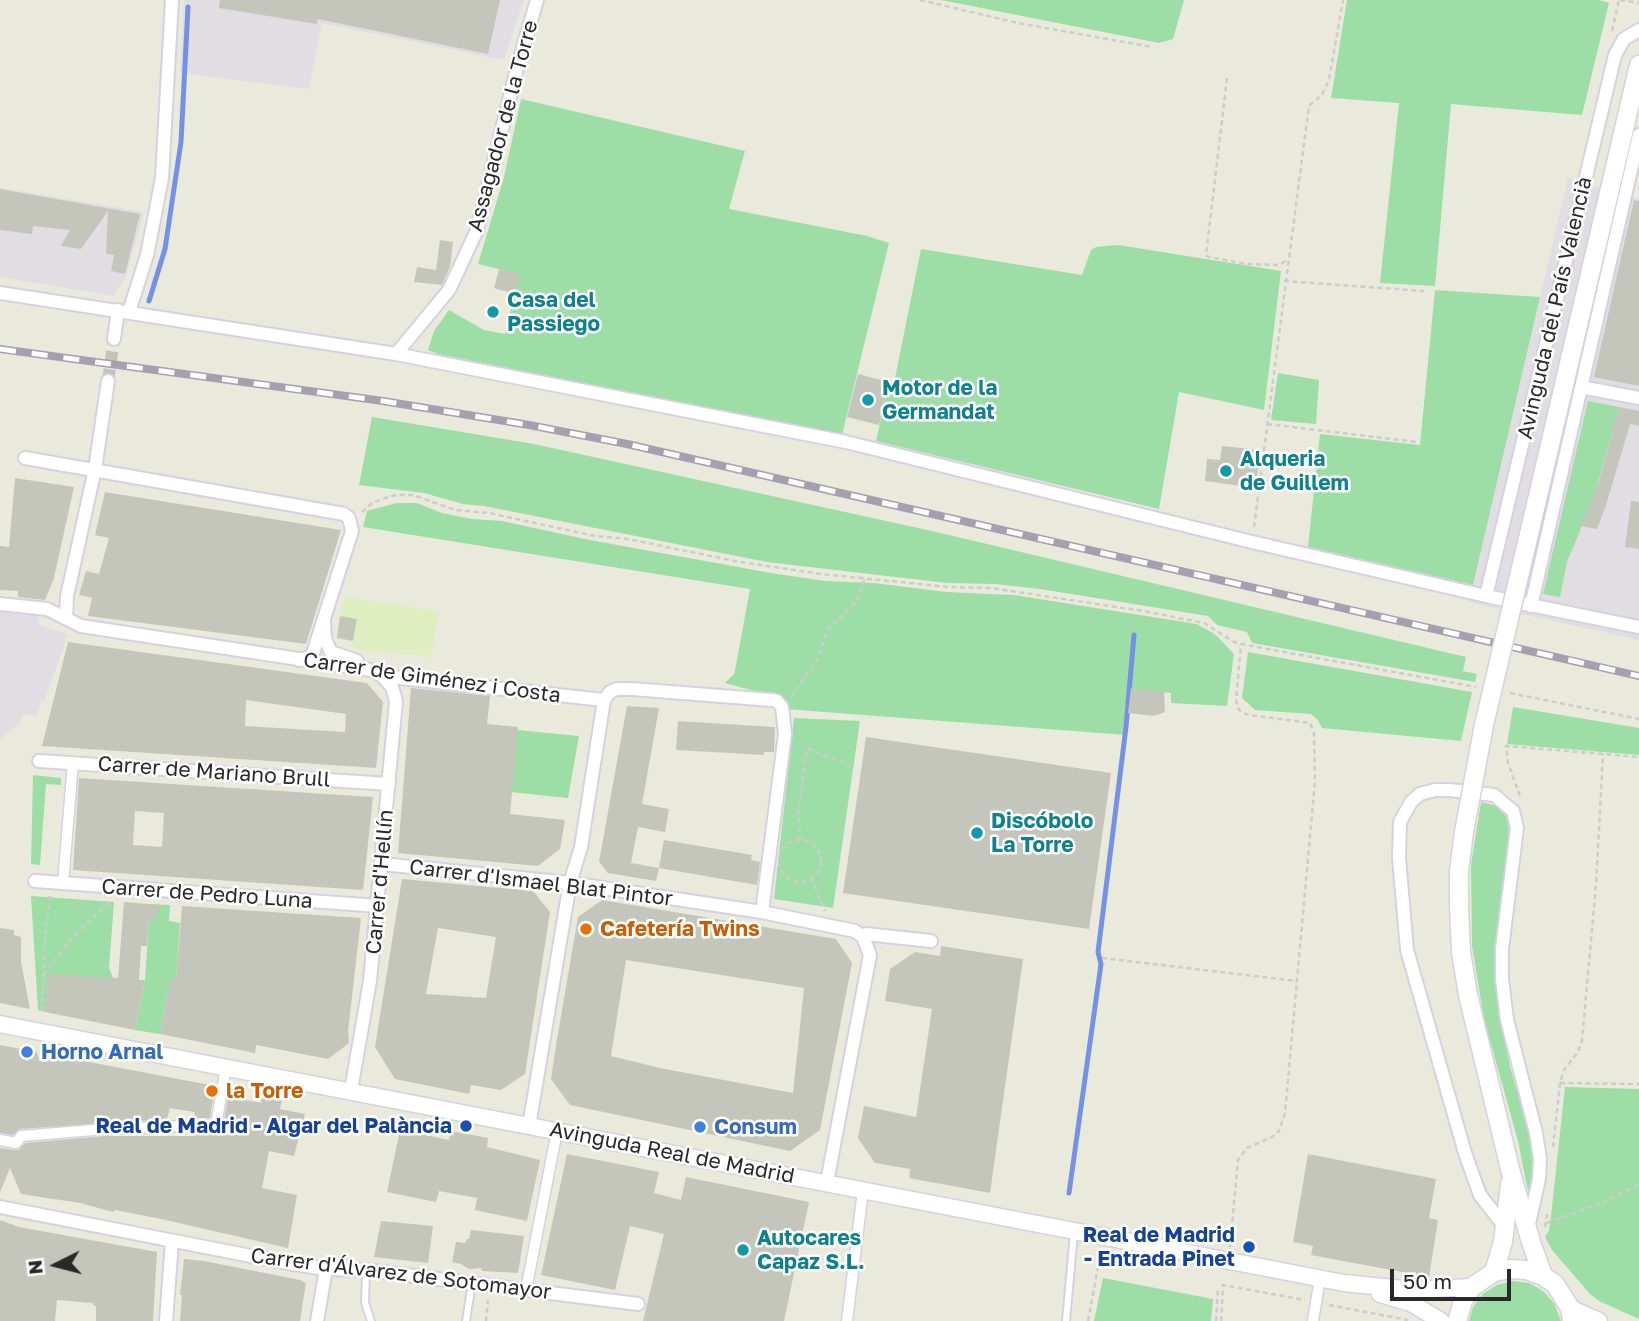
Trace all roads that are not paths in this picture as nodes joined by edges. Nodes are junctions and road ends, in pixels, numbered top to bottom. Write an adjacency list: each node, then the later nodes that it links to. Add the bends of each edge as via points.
1 (172, 0): 8 (street, via 162,178 147,255)
2 (537, 0): 10 (street, Assagador de la Torre, via 477,230 449,290)
3 (1639, 30): 16 (street, Avinguda del País Valencià, via 1624,39 1615,55)
4 (1639, 65): 42 (main road, bridge, via 1484,725 1459,871 1461,952)
5 (1639, 135): 6 (street, Avinguda del País Valencià)
6 (1633, 197): 12 (street, Avinguda del País Valencià)
7 (0, 293): 8 (street)
8 (124, 311): 9 (street); 10 (street)
9 (114, 339)
10 (396, 354): 16 (street, via 846,442)
11 (108, 381): 15 (street)
12 (1581, 387): 13 (street); 18 (street, Avinguda del País Valencià)
13 (1639, 398)
14 (25, 458): 15 (street)
15 (95, 469): 19 (street, via 66,596); 20 (street, via 339,511 349,518 352,531)
16 (1486, 596): 18 (street)
17 (0, 604): 19 (street, Carrer de Giménez i Costa, via 47,609)
18 (1531, 606): 21 (street)
19 (66, 618): 22 (street, Carrer de Giménez i Costa, via 81,626)
20 (324, 618): 22 (street, via 313,653 305,660); 23 (street, via 331,652)
21 (1639, 627)
22 (295, 660): 23 (street, Carrer de Giménez i Costa)
23 (377, 673): 24 (street, Carrer de Giménez i Costa); 27 (street, Carrer d'Hellín, via 392,687 396,701)
24 (604, 700): 31 (street, via 581,847); 33 (street, Carrer de Giménez i Costa, via 610,692 624,689 772,700 782,707 785,734)
25 (39, 761): 26 (street, Carrer de Mariano Brull)
26 (73, 763): 27 (street, Carrer de Mariano Brull); 30 (street)
27 (389, 784): 28 (street, Carrer d'Hellín)
28 (382, 864): 31 (street, Carrer d'Ismael Blat Pintor); 32 (street, Carrer d'Hellín)
29 (35, 881): 30 (street, Carrer de Pedro Luna)
30 (58, 883): 32 (street, Carrer de Pedro Luna)
31 (570, 883): 33 (street, Carrer d'Ismael Blat Pintor); 39 (street)
32 (379, 906): 38 (street, Carrer d'Hellín)
33 (762, 912): 34 (street, Carrer d'Ismael Blat Pintor, via 855,930)
34 (863, 937): 35 (street, Carrer d'Ismael Blat Pintor); 43 (street, via 869,968)
35 (931, 941)
36 (0, 1024): 37 (street, Avinguda Real de Madrid)
37 (226, 1067): 38 (street, Avinguda Real de Madrid); 41 (street, via 216,1125 21,1136 16,1143)
38 (351, 1090): 39 (street, Avinguda Real de Madrid)
39 (529, 1126): 40 (street, Avinguda Real de Madrid)
40 (557, 1131): 43 (street, Avinguda Real de Madrid); 58 (street)
41 (0, 1140)
42 (1511, 1173): 46 (main road); 48 (main road)
43 (827, 1182): 44 (street, Avinguda Real de Madrid)
44 (863, 1190): 47 (street, Avinguda Real de Madrid); 65 (street)
45 (0, 1207): 49 (street, Carrer d'Álvarez de Sotomayor)
46 (1505, 1227): 48 (street, via 1480,1195 1413,978 1403,924 1400,822 1420,794 1483,792 1513,811 1517,828 1502,979 1507,1020 1540,1159); 52 (main road)
47 (1074, 1231): 54 (street, Avinguda Real de Madrid); 66 (lane)
48 (1536, 1231): 53 (main road)
49 (172, 1241): 50 (street, Carrer d'Álvarez de Sotomayor); 61 (street)
50 (326, 1269): 51 (street, Carrer d'Álvarez de Sotomayor); 62 (street)
51 (366, 1270): 55 (street, Carrer d'Álvarez de Sotomayor); 63 (lane, via 365,1303)
52 (1494, 1272): 53 (main road, via 1527,1270); 57 (main road)
53 (1543, 1276): 60 (main road, via 1555,1284)
54 (1320, 1278): 56 (street, Avinguda Real de Madrid); 67 (street)
55 (471, 1283): 58 (street, Carrer d'Álvarez de Sotomayor); 64 (lane)
56 (1344, 1283): 57 (street, Avinguda Real de Madrid, via 1413,1290); 68 (street, Avinguda Real de Madrid, via 1411,1303)
57 (1472, 1287): 69 (main road)
58 (526, 1290): 59 (street, Carrer d'Álvarez de Sotomayor)
59 (638, 1304)
60 (1571, 1314): 70 (street)
61 (166, 1321)
62 (317, 1321)
63 (370, 1321)
64 (466, 1321)
65 (847, 1321)
66 (1066, 1321)
67 (1313, 1321)
68 (1441, 1321)
69 (1457, 1321)
70 (1599, 1321)

